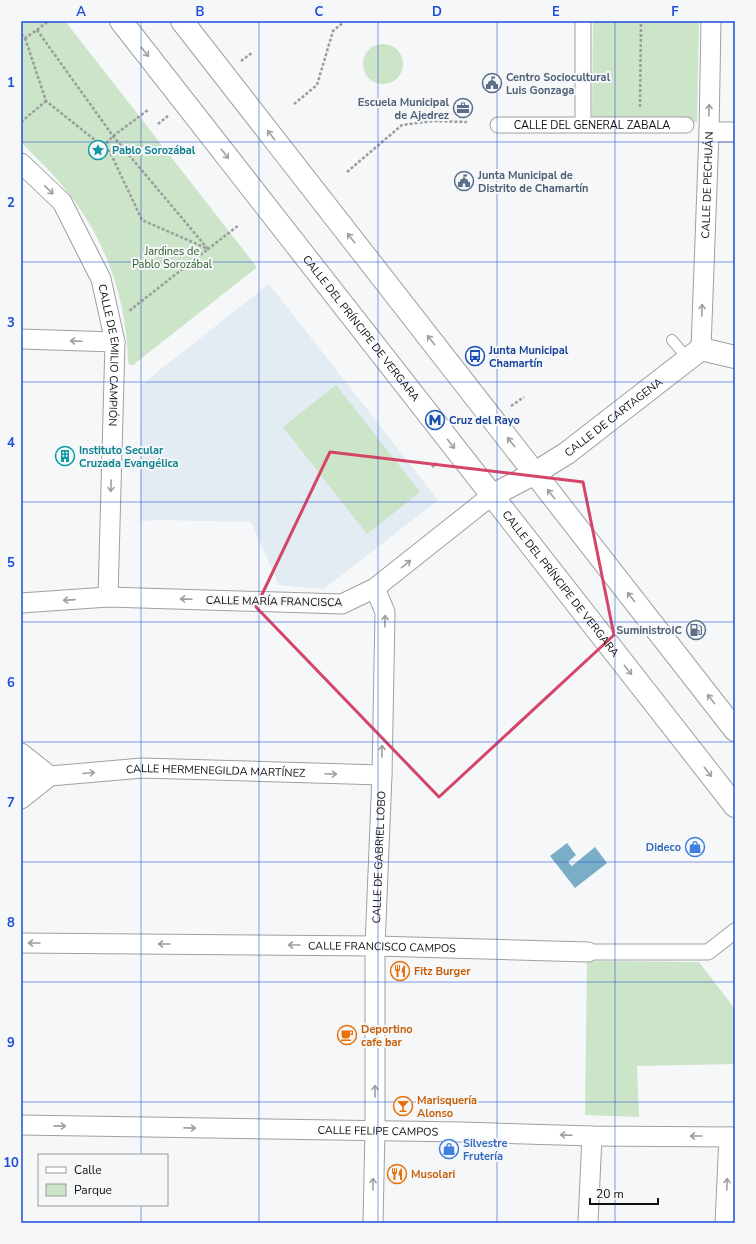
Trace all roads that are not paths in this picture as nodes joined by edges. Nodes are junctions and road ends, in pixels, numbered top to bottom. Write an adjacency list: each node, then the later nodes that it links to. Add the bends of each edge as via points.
1 (121, 21): 17 (main road, CALLE DEL PRÍNCIPE DE VERGARA, one-way to 17)
2 (182, 21): 16 (main road, one-way to 2)
3 (583, 21): 5 (street)
4 (711, 21): 8 (street, CALLE DE PECHUÁN, one-way to 4)
5 (583, 124): 6 (street, CALLE DEL GENERAL ZABALA); 7 (street, CALLE DEL GENERAL ZABALA)
6 (498, 125)
7 (686, 125)
8 (709, 132): 9 (street); 14 (street, CALLE DE PECHUÁN, one-way to 8)
9 (735, 132)
10 (21, 163): 13 (street, CALLE DE EMILIO CAMPIÓN, one-way to 13, via 62,202 101,279)
11 (21, 339): 13 (street, one-way to 11)
12 (672, 340): 14 (lane)
13 (115, 342): 19 (street, CALLE DE EMILIO CAMPIÓN, one-way to 19)
14 (694, 354): 15 (main road); 16 (main road, CALLE DE CARTAGENA, via 567,453)
15 (733, 359)
16 (535, 473): 17 (main road, CALLE DE CARTAGENA); 21 (main road, one-way to 16)
17 (491, 496): 18 (street, CALLE MARÍA FRANCISCA, one-way to 17); 27 (main road, CALLE DEL PRÍNCIPE DE VERGARA, one-way to 27)
18 (375, 588): 19 (street, CALLE MARÍA FRANCISCA, one-way to 19, via 342,604); 23 (street, CALLE DE GABRIEL LOBO, one-way to 18, via 385,612)
19 (108, 597): 20 (street, CALLE MARÍA FRANCISCA, one-way to 20)
20 (21, 603)
21 (735, 730)
22 (21, 752): 25 (street)
23 (382, 775): 25 (street, CALLE HERMENEGILDA MARTÍNEZ, one-way to 23, via 142,768); 30 (street, CALLE DE GABRIEL LOBO)
24 (21, 776): 25 (street, CALLE HERMENEGILDA MARTÍNEZ)
25 (50, 776): 26 (street)
26 (21, 799)
27 (735, 806)
28 (735, 931): 31 (street, CALLE FRANCISCO CAMPOS, via 708,952)
29 (21, 943): 30 (street, CALLE FRANCISCO CAMPOS, one-way to 29)
30 (375, 946): 31 (street, CALLE FRANCISCO CAMPOS); 33 (street, CALLE DE GABRIEL LOBO, one-way to 30)
31 (588, 952)
32 (21, 1125): 33 (street, CALLE FELIPE CAMPOS, one-way to 33)
33 (374, 1130): 34 (street, CALLE FELIPE CAMPOS, one-way to 33); 36 (street, CALLE DE GABRIEL LOBO, one-way to 33)
34 (592, 1136): 35 (street, CALLE FELIPE CAMPOS, one-way to 34); 37 (street)
35 (732, 1137): 38 (street, one-way to 35)
36 (372, 1223)
37 (588, 1223)
38 (725, 1223)

